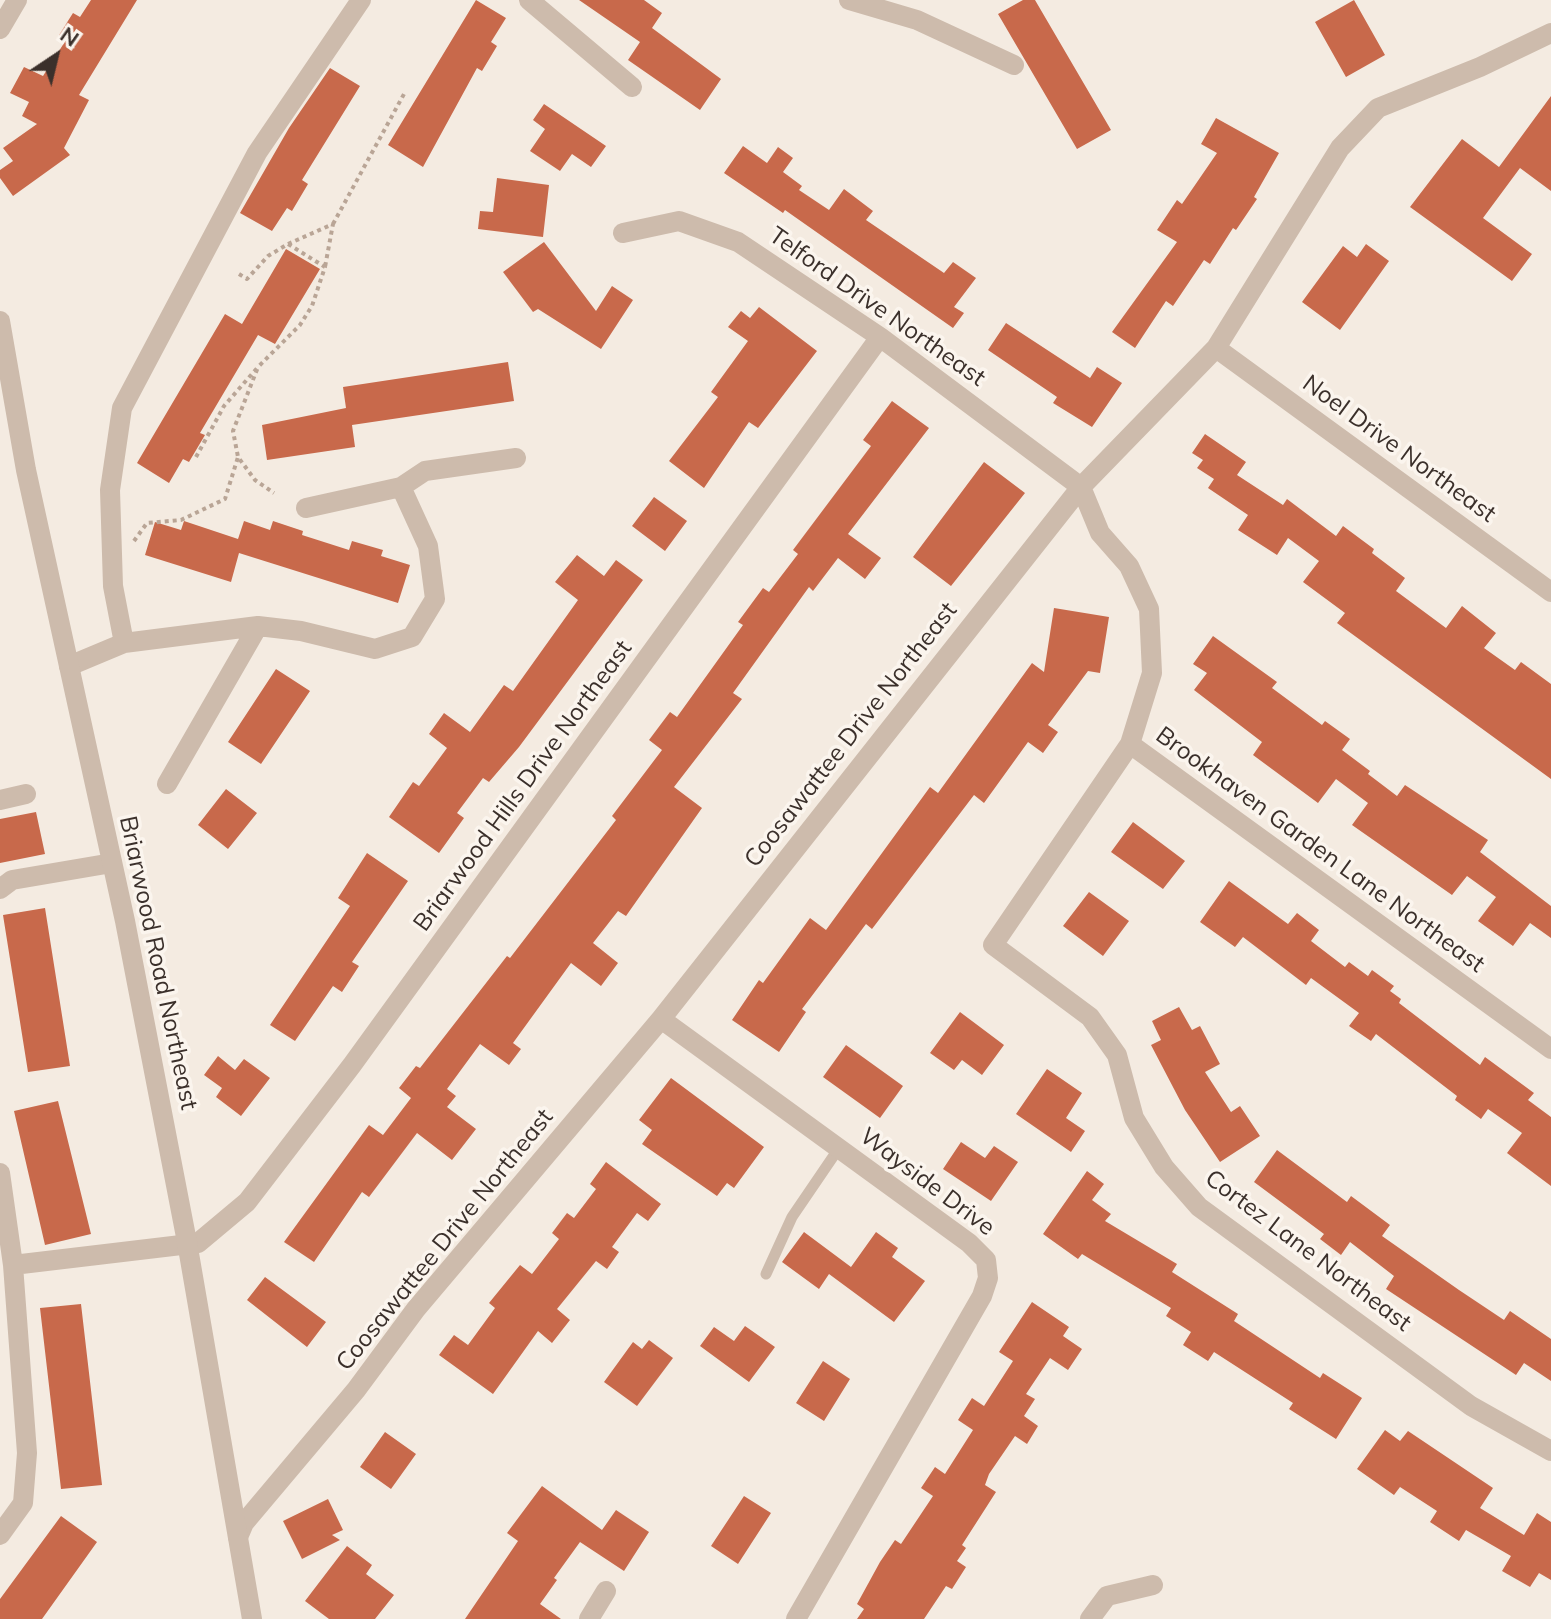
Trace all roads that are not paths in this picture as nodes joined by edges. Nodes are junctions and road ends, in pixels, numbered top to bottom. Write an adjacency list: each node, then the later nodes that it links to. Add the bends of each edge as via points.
1 (17, 0): 5 (street)
2 (361, 0): 19 (street, via 257,153 122,408 110,490 113,586)
3 (530, 0): 8 (street)
4 (849, 0): 7 (street, via 917,20)
5 (0, 29)
6 (1551, 33): 12 (street, Coosawattee Drive Northeast, via 1378,108 1340,148)
7 (1014, 65)
8 (632, 87)
9 (623, 233): 11 (street, Telford Drive Northeast, via 679,221 738,242)
10 (0, 321): 20 (street, Briarwood Road Northeast)
11 (880, 337): 15 (street, Telford Drive Northeast); 31 (street, Briarwood Hills Drive Northeast, via 352,1065 247,1202 198,1243)
12 (1216, 348): 15 (street, Coosawattee Drive Northeast); 17 (street, Noel Drive Northeast)
13 (516, 458): 14 (street, via 425,471)
14 (401, 487): 16 (street); 18 (street, via 428,546 435,599 412,637 375,649)
15 (1081, 487): 21 (street, Brookhaven Garden Lane Northeast, via 1100,533 1129,566 1149,609 1152,673); 27 (street, Coosawattee Drive Northeast)
16 (306, 508)
17 (1551, 592)
18 (258, 626): 19 (street); 22 (street)
19 (124, 643): 20 (street)
20 (69, 666): 25 (street, Briarwood Road Northeast)
21 (1130, 744): 28 (street, Brookhaven Garden Lane Northeast); 34 (street, Cortez Lane Northeast, via 993,945 1090,1017 1117,1055 1134,1118 1164,1167 1199,1207 1471,1406)
22 (167, 784)
23 (26, 794): 24 (street)
24 (0, 800)
25 (112, 863): 26 (street, via 12,880); 31 (street, Briarwood Road Northeast)
26 (0, 889)
27 (661, 1019): 29 (street, Wayside Drive); 36 (street, Coosawattee Drive Northeast, via 416,1309)
28 (1551, 1049)
29 (839, 1148): 32 (lane, via 792,1217); 41 (street, Wayside Drive, via 969,1243 986,1260 988,1278)
30 (0, 1173): 33 (street)
31 (187, 1242): 33 (street, Briarwood Hills Drive Northeast, via 64,1262); 36 (street, Briarwood Road Northeast)
32 (766, 1274)
33 (9, 1278): 35 (street, via 27,1453 23,1503)
34 (1551, 1451)
35 (0, 1535)
36 (238, 1537): 39 (street, Briarwood Road Northeast)
37 (1153, 1585): 42 (street, via 1107,1596)
38 (606, 1591): 40 (street)
39 (252, 1619)
40 (589, 1619)
41 (796, 1619)
42 (1090, 1619)

